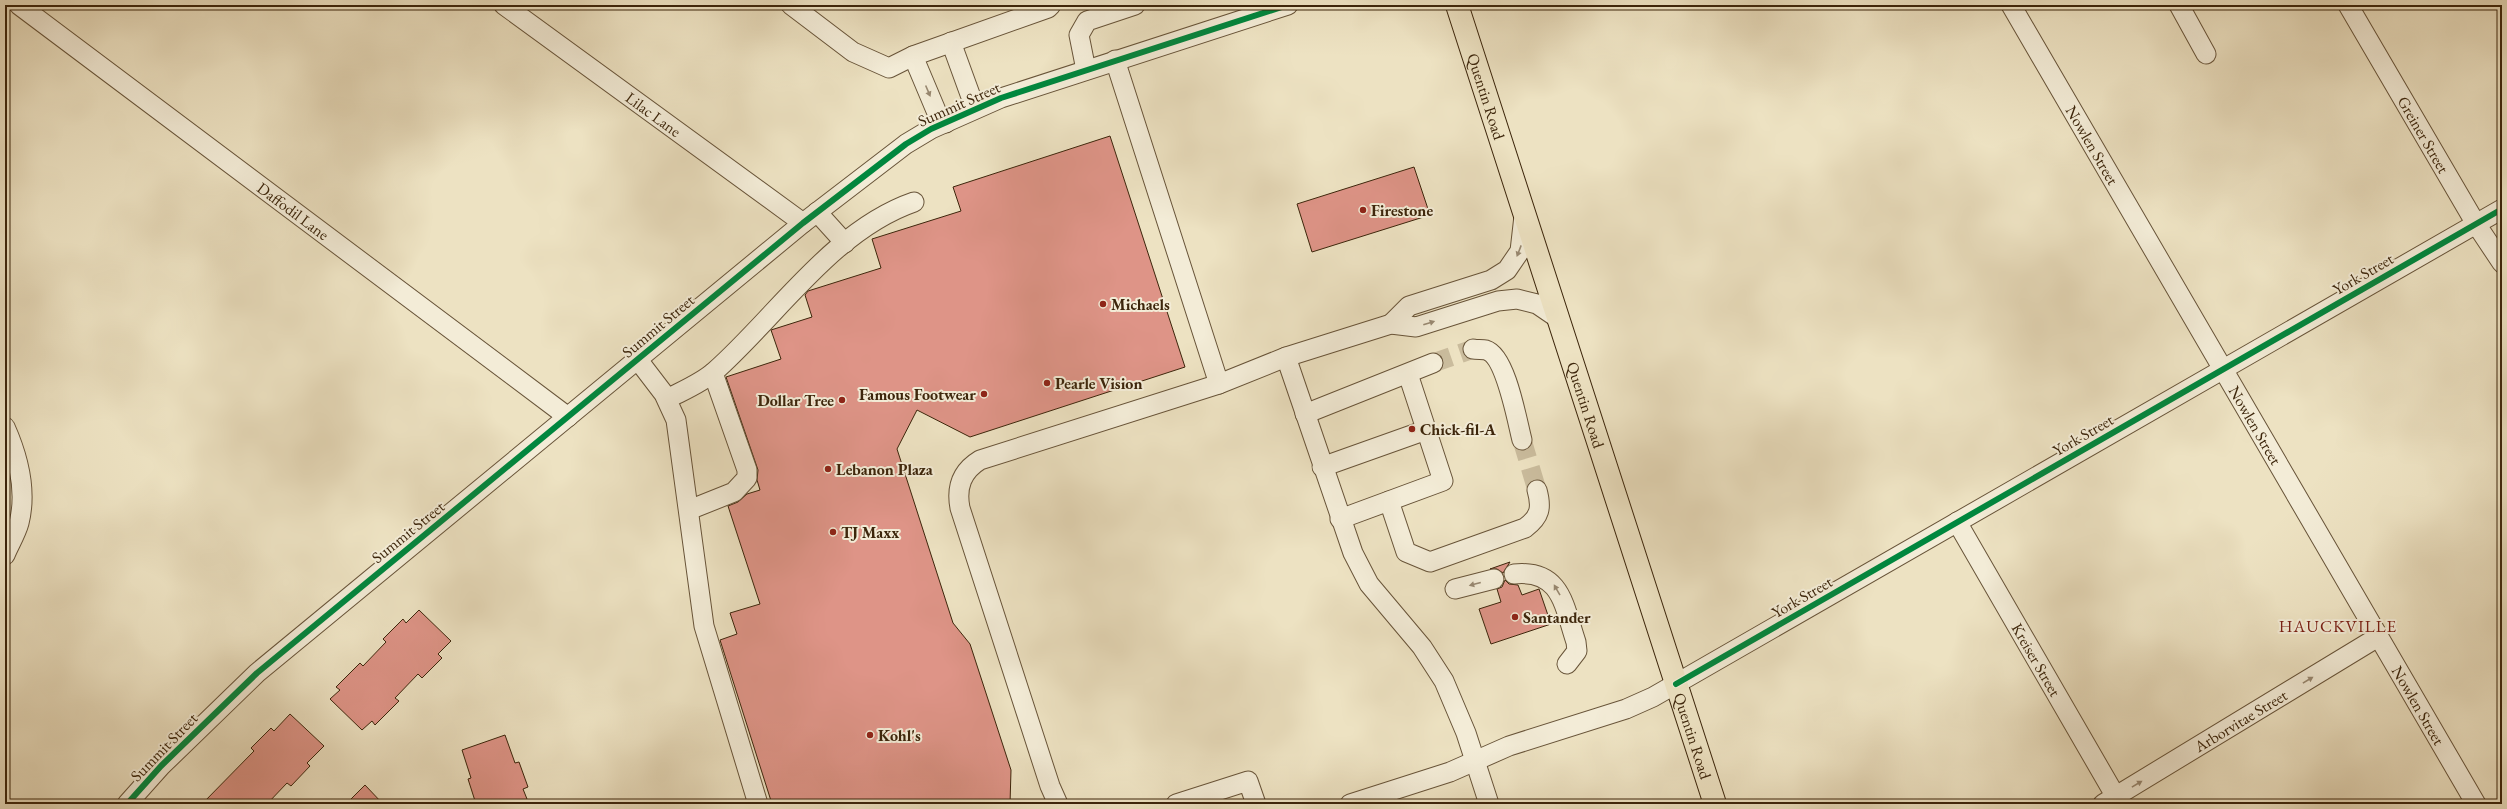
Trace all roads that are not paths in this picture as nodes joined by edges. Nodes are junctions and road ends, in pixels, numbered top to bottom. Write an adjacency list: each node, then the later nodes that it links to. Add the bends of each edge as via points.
1 (19, 5): 37 (street, Daffodil Lane)
2 (504, 5): 21 (street, Lilac Lane)
3 (792, 5): 13 (street, via 853,52 889,68)
4 (1051, 5): 11 (street)
5 (1135, 5): 15 (street, via 1087,21 1079,35)
6 (1458, 5): 20 (highway, Quentin Road)
7 (2011, 5): 31 (street, Nowlen Street)
8 (2179, 5): 12 (street)
9 (2348, 5): 22 (street, Greiner Street)
10 (1279, 6): 14 (street, Summit Street)
11 (951, 42): 13 (street); 16 (street)
12 (2206, 54)
13 (913, 56): 17 (street, one-way to 17, via 937,113)
14 (1115, 60): 15 (street, Summit Street); 34 (street)
15 (1086, 70): 16 (street, Summit Street)
16 (975, 108): 17 (street, Summit Street)
17 (946, 123): 21 (street, Summit Street, via 906,144 880,162)
18 (914, 202): 23 (street, via 874,220)
19 (2502, 209): 22 (street, York Street)
20 (1525, 213): 25 (highway, Quentin Road); 26 (street, one-way to 26, via 1520,250 1507,270 1491,280 1409,306)
21 (810, 218): 23 (street, Lilac Lane); 29 (street, Summit Street)
22 (2476, 224): 24 (street, Greiner Street); 31 (street, York Street)
23 (845, 244): 32 (street, via 821,264)
24 (2502, 263)
25 (1559, 319): 26 (street, one-way to 25, via 1416,327 1498,301 1517,299 1537,304); 53 (highway, Quentin Road)
26 (1391, 324): 28 (street)
27 (1473, 350): 40 (street, via 1486,350 1496,358 1506,379)
28 (1286, 357): 34 (street); 36 (street)
29 (638, 360): 35 (street); 37 (street, Summit Street)
30 (1433, 363): 33 (street)
31 (2223, 369): 46 (street, York Street); 51 (street, Nowlen Street)
32 (713, 373): 35 (street); 44 (street, via 746,470 746,478 734,492)
33 (1408, 374): 36 (street); 39 (street)
34 (1219, 384): 58 (street, via 980,460 966,471 962,478 958,498 960,508 1045,772)
35 (667, 399): 44 (street, via 679,435)
36 (1305, 414): 41 (street)
37 (568, 417): 56 (street, Summit Street, via 257,673)
38 (5, 427): 47 (street, via 19,465 22,494 19,523)
39 (1426, 430): 41 (street); 43 (street, via 1443,481)
40 (1522, 440)
41 (1322, 467): 45 (street)
42 (1537, 490): 43 (street, via 1540,503 1535,520 1525,528 1430,562 1406,552)
43 (1389, 501): 45 (street)
44 (689, 510): 57 (street, via 704,626)
45 (1340, 519): 54 (street, via 1369,584 1422,647 1444,681 1459,714)
46 (1957, 522): 53 (street, York Street); 55 (street, Kreiser Street)
47 (5, 555)
48 (1514, 574): 52 (street, one-way to 48, via 1577,651 1576,642 1556,586 1535,574)
49 (1494, 579): 50 (street, one-way to 50)
50 (1455, 589)
51 (2378, 637): 55 (street, Arborvitae Street, one-way to 51); 64 (street, Nowlen Street)
52 (1567, 664)
53 (1676, 684): 54 (street, York Street, via 1640,704 1509,746); 63 (highway, Quentin Road)
54 (1475, 761): 61 (street, York Street, via 1450,772); 62 (street)
55 (2110, 800)
56 (127, 804)
57 (758, 804)
58 (1058, 804)
59 (1176, 804): 60 (street, via 1248,781)
60 (1256, 804)
61 (1350, 804)
62 (1489, 804)
63 (1715, 804)
64 (2476, 804)

